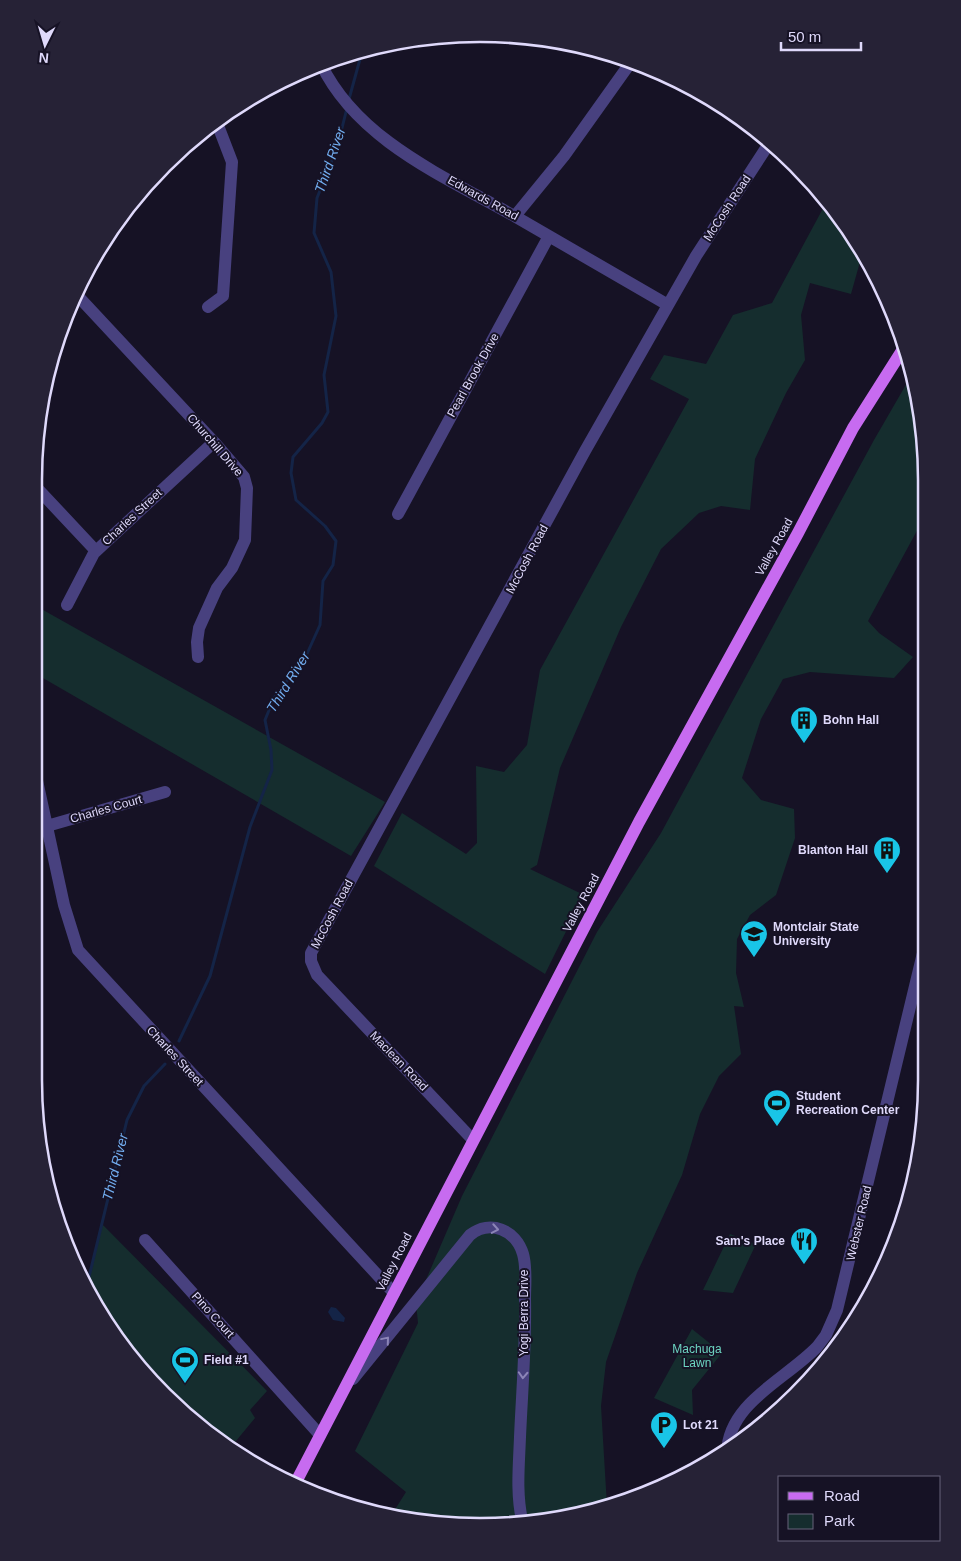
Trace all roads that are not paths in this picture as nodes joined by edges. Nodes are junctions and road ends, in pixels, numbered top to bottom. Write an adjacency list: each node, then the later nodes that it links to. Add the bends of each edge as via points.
1 (627, 68): 5 (street, via 564,156)
2 (326, 71): 5 (street, Edwards Road, via 347,104 371,128 432,170)
3 (220, 129): 9 (street, via 232,162 223,296)
4 (766, 148): 8 (street, McCosh Road)
5 (515, 216): 6 (street, Edwards Road)
6 (549, 236): 8 (street, Edwards Road); 13 (street, Pearl Brook Drive)
7 (82, 300): 11 (street, Churchill Drive)
8 (668, 305): 21 (street, McCosh Road, via 311,953 313,968)
9 (208, 306)
10 (900, 354): 22 (main road, Valley Road, via 853,428 643,813)
11 (214, 442): 14 (street, Charles Street); 16 (street, Churchill Drive, via 244,478 247,488 245,540 232,568 217,588 199,628)
12 (42, 493): 14 (street)
13 (398, 514)
14 (96, 551): 15 (street, Charles Street)
15 (67, 605)
16 (198, 657)
17 (165, 792): 19 (street, Charles Court)
18 (42, 805): 19 (street, Charles Street)
19 (47, 826): 24 (street, Charles Street, via 64,905 78,950)
20 (918, 974): 27 (street, Webster Road, via 837,1310 817,1347 738,1416)
21 (325, 983): 22 (street, Maclean Road)
22 (473, 1140): 24 (main road, Valley Road)
23 (145, 1240): 26 (street, Pino Court)
24 (394, 1293): 25 (main road, Valley Road)
25 (343, 1391): 26 (main road, Valley Road); 29 (street, Yogi Berra Drive, one-way to 29, via 470,1235 483,1227 510,1233 516,1238 524,1258 525,1318 518,1483)
26 (320, 1435): 28 (main road, Valley Road)
27 (727, 1443)
28 (298, 1478)
29 (522, 1517)

